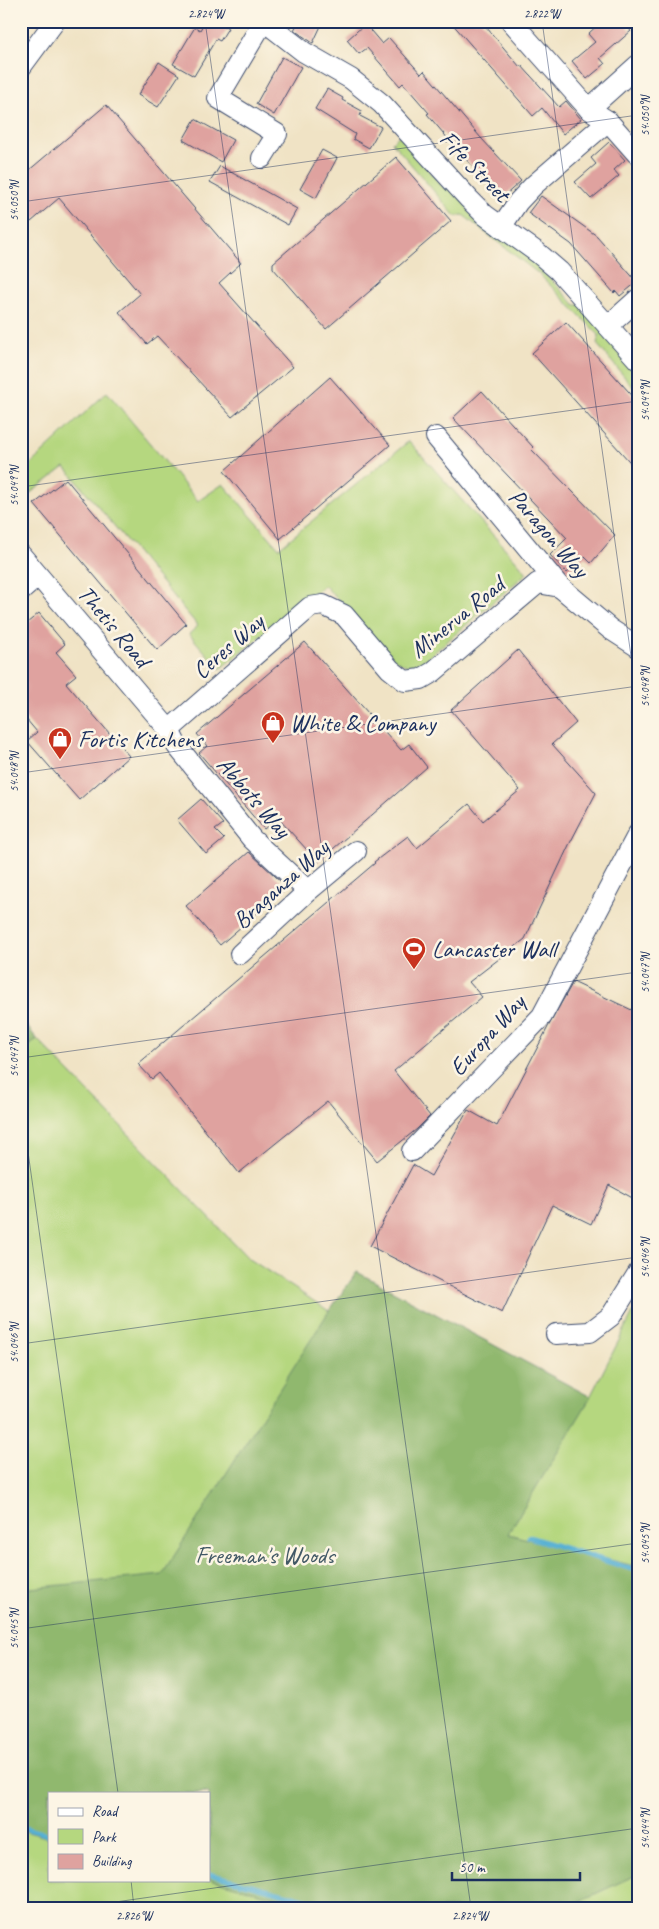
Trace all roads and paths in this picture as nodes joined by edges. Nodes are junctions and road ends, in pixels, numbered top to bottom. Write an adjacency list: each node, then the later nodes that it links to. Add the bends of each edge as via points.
1 (55, 21): 5 (street)
2 (511, 21): 6 (street)
3 (263, 22): 9 (street, Fife Street, via 218,98 277,134); 10 (street, Fife Street, via 304,52 351,79 382,104 469,199)
4 (638, 65): 6 (street)
5 (21, 67)
6 (589, 109): 7 (street)
7 (608, 121): 8 (street); 10 (street, via 534,185)
8 (638, 156)
9 (262, 158)
10 (501, 226): 12 (street, Fife Street, via 559,271)
11 (638, 299): 12 (street)
12 (608, 326): 13 (street, Fife Street)
13 (638, 360)
14 (436, 437): 17 (street, Paragon Way)
15 (21, 555): 16 (street, Thetis Road)
16 (38, 576): 18 (street); 21 (street, Thetis Road)
17 (560, 588): 19 (street, Minerva Road, via 538,583 433,672 421,679 405,682 344,615); 20 (street, Paragon Way, via 610,629)
18 (21, 591)
19 (323, 605): 21 (street, Ceres Way, via 310,607)
20 (638, 647)
21 (169, 730): 24 (street, Abbots Way, via 177,746 252,839)
22 (638, 834): 26 (street, Europa Way, via 542,1016)
23 (356, 851): 24 (street, Braganza Way)
24 (308, 891): 25 (street, Braganza Way)
25 (240, 954)
26 (412, 1151)
27 (638, 1273): 28 (street, via 611,1316 590,1332)
28 (556, 1334)

